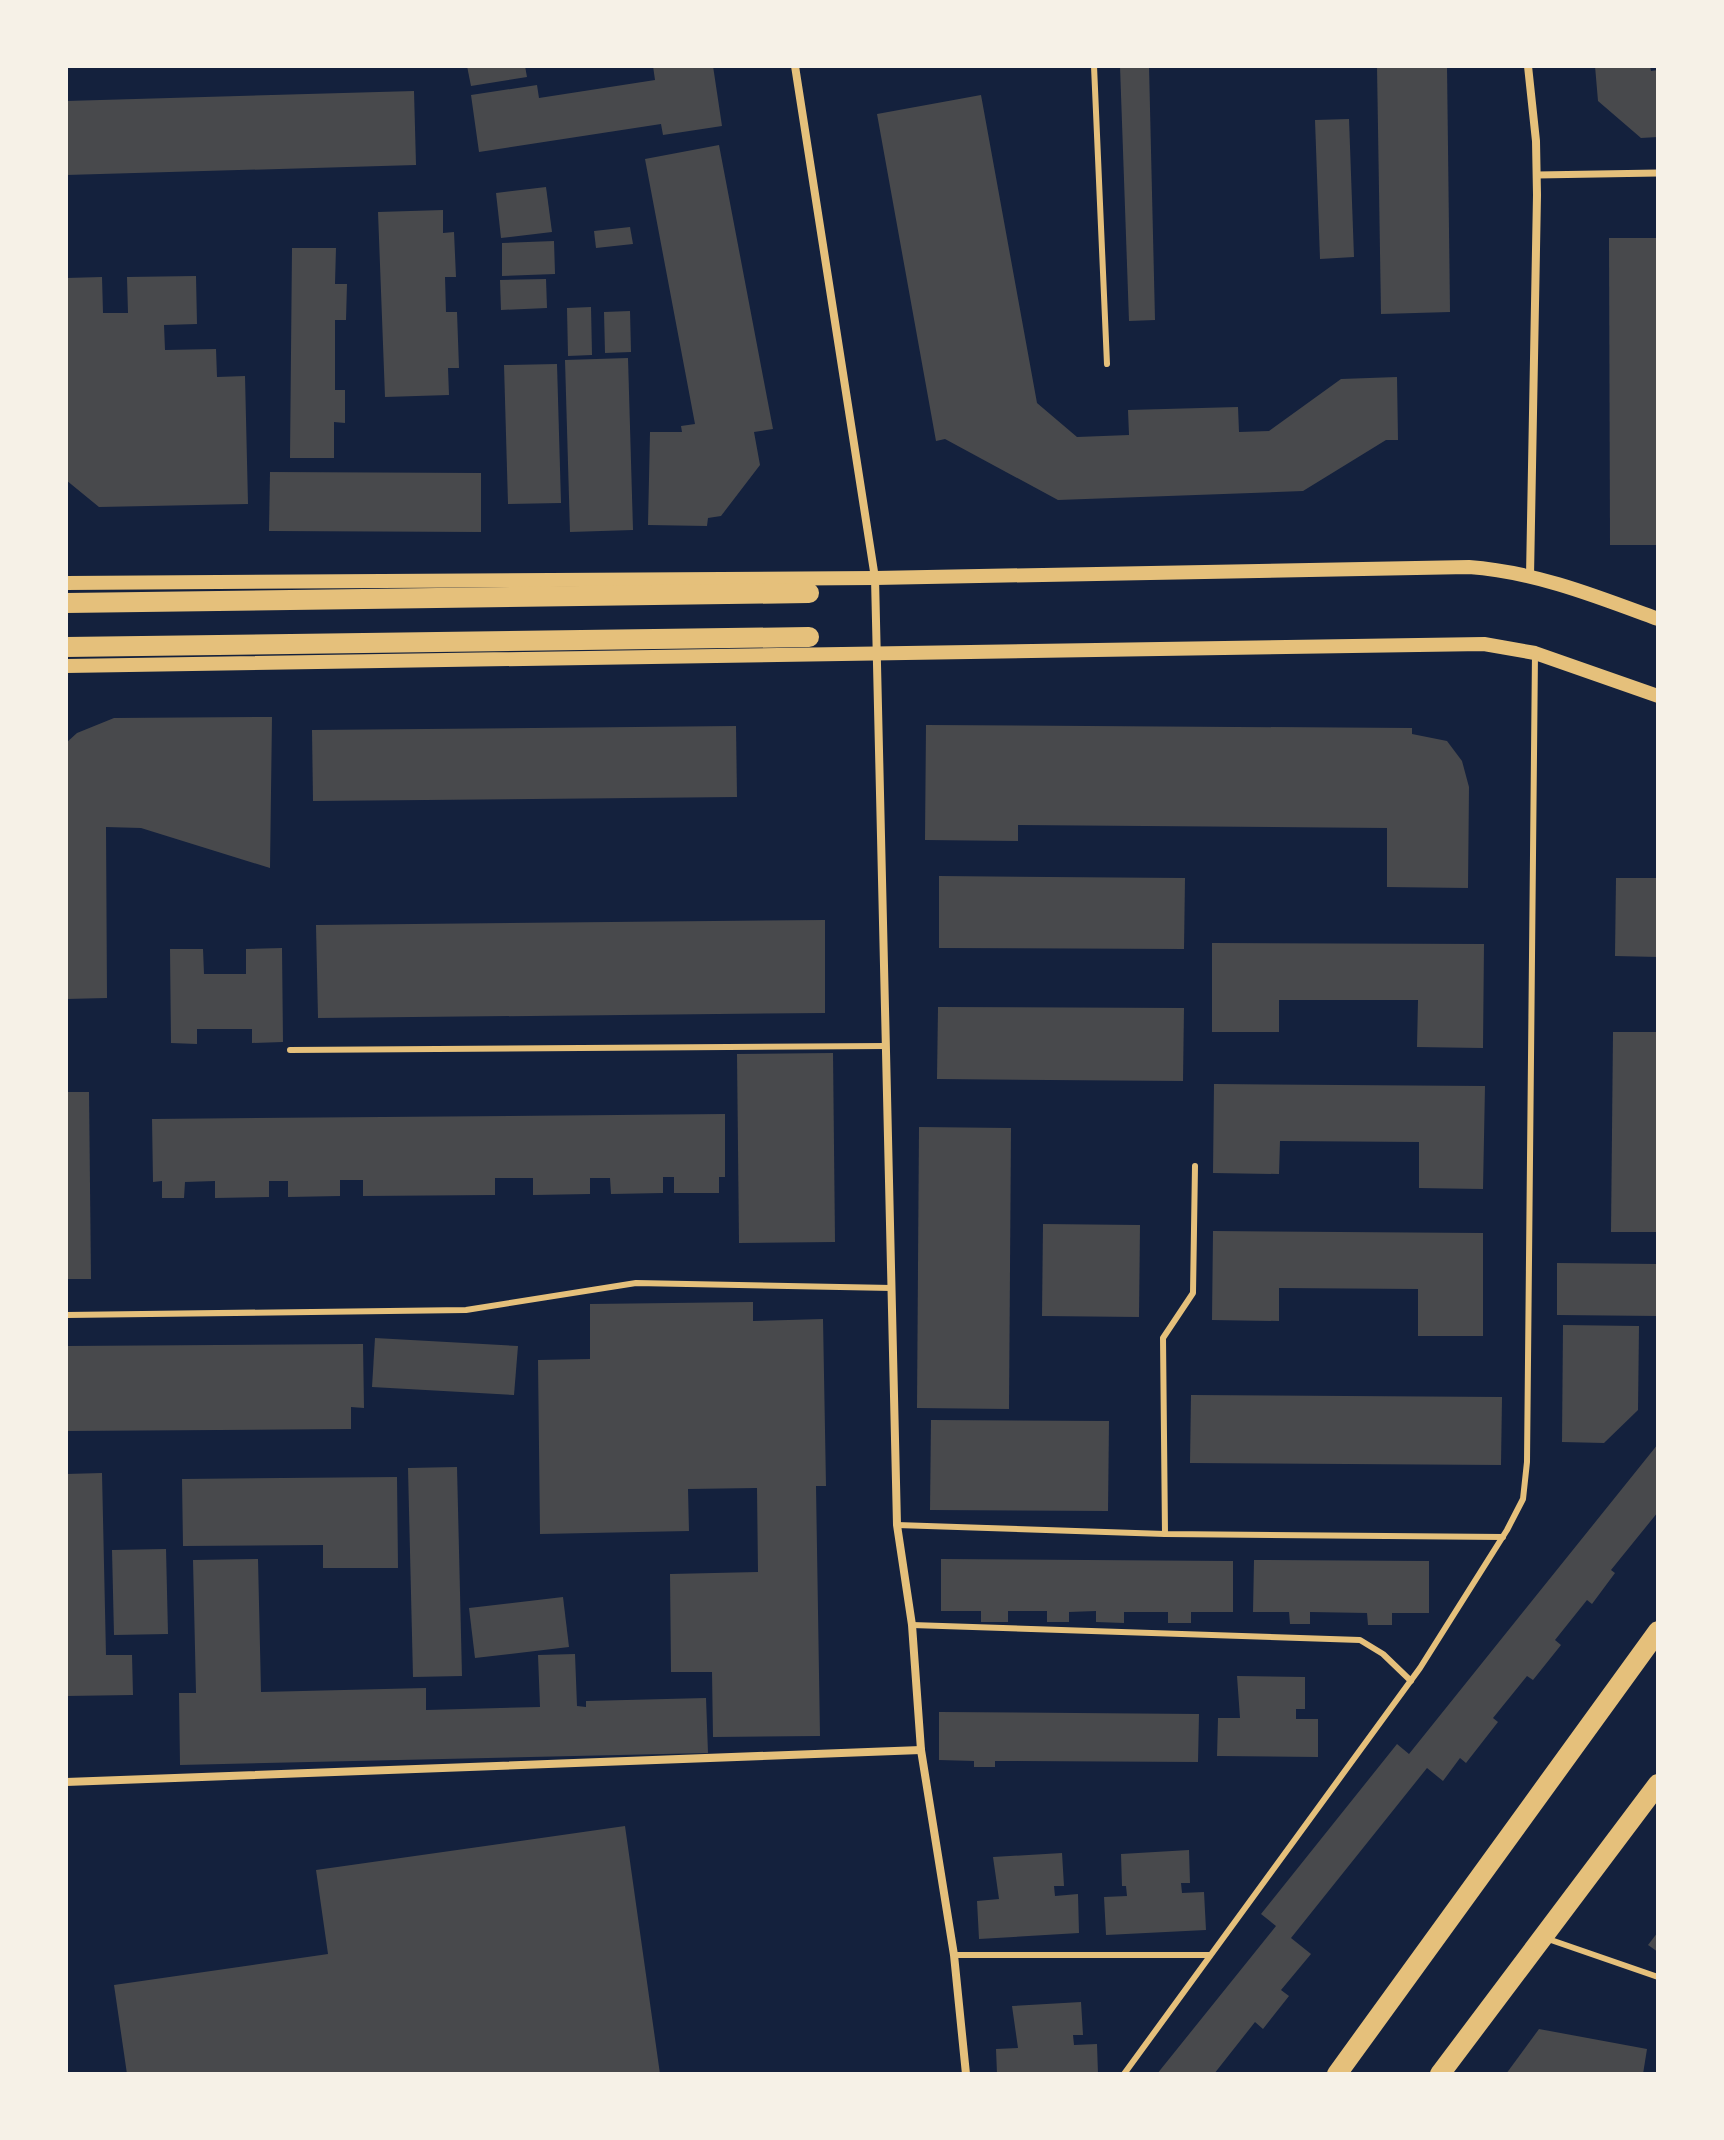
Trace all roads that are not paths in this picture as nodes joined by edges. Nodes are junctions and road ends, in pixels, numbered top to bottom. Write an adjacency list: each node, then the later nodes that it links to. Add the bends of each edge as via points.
1 (795, 66): 8 (street)
2 (1094, 66): 6 (lane)
3 (1528, 66): 5 (street)
4 (1658, 173): 5 (street)
5 (1537, 175): 7 (street)
6 (1107, 364)
7 (1530, 576): 8 (street, via 1469,567); 12 (street)
8 (875, 578): 9 (street); 16 (street)
9 (66, 583)
10 (809, 593): 11 (main road)
11 (66, 603)
12 (1658, 619)
13 (809, 637): 14 (main road)
14 (66, 647)
15 (1535, 653): 16 (street, via 1484,644); 18 (street); 26 (lane, via 1527,1462 1523,1499)
16 (876, 655): 17 (street); 19 (street)
17 (66, 666)
18 (1658, 696)
19 (886, 1046): 20 (lane); 22 (street)
20 (290, 1050)
21 (1195, 1166): 25 (lane, via 1193,1293 1163,1338)
22 (892, 1288): 23 (lane, via 636,1283 466,1310); 24 (street)
23 (66, 1315)
24 (897, 1525): 25 (lane); 27 (street)
25 (1165, 1534): 26 (lane)
26 (1503, 1537): 29 (lane)
27 (912, 1625): 29 (lane, via 1360,1640); 30 (street)
28 (1658, 1631): 39 (main road)
29 (1411, 1681): 35 (lane)
30 (921, 1750): 31 (street); 34 (street)
31 (66, 1782)
32 (1658, 1784): 33 (main road)
33 (1545, 1937): 36 (lane); 40 (main road)
34 (954, 1955): 35 (lane); 37 (street)
35 (1210, 1955): 38 (lane)
36 (1658, 1977)
37 (966, 2074)
38 (1124, 2074)
39 (1337, 2074)
40 (1440, 2074)

